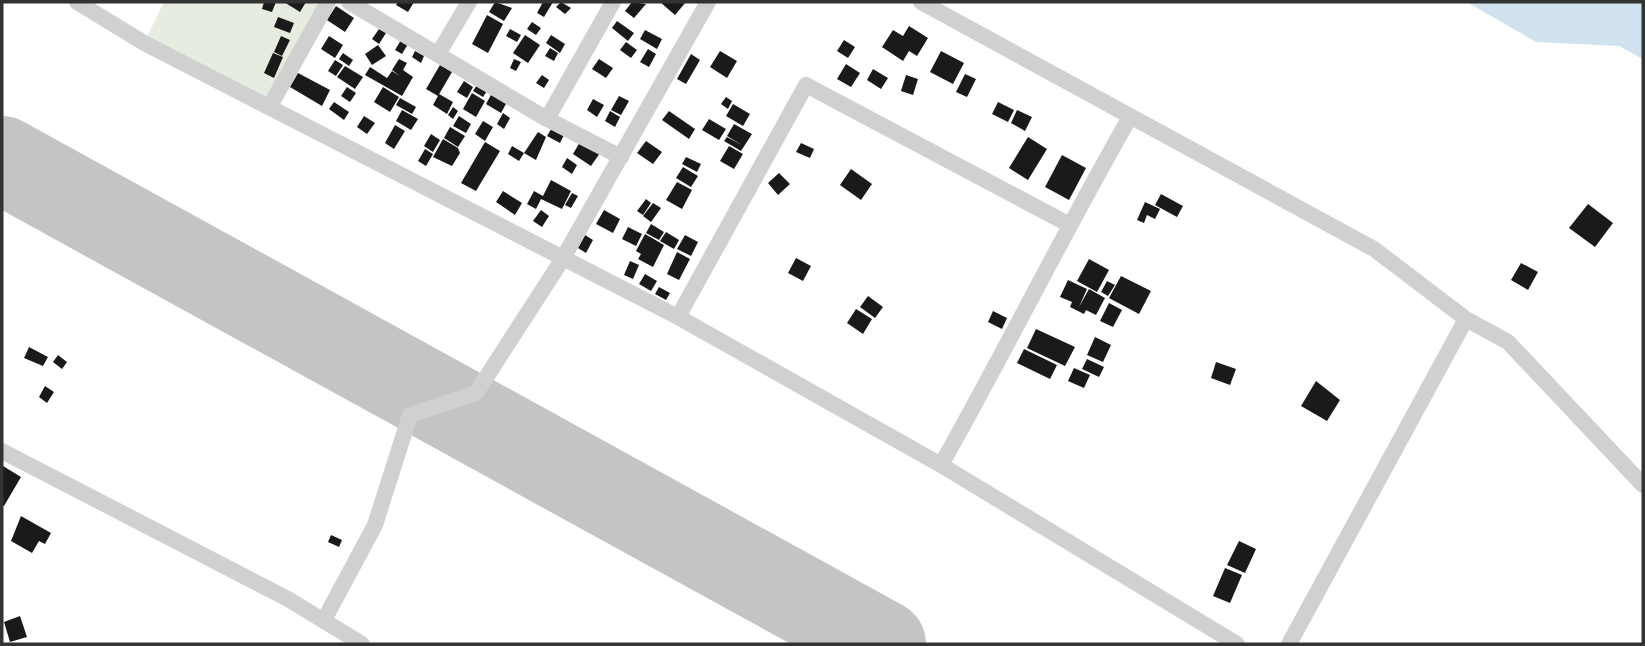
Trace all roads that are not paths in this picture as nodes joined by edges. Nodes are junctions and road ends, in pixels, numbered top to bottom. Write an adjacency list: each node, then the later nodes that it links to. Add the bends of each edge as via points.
1 (77, 2): 9 (street, via 144,43)
2 (328, 2): 9 (street)
3 (349, 2): 8 (street)
4 (469, 2): 8 (street)
5 (613, 2): 11 (street)
6 (708, 2): 12 (street)
7 (921, 2): 10 (street)
8 (438, 54): 11 (street)
9 (270, 106): 14 (street)
10 (1130, 117): 13 (street); 16 (street, via 1374,248)
11 (547, 119): 12 (street)
12 (621, 157): 14 (street)
13 (1068, 224): 15 (street, via 806,85); 18 (street, via 1019,326)
14 (562, 260): 15 (street); 20 (street, via 475,393 410,415 375,525)
15 (678, 317): 18 (street)
16 (1466, 319): 19 (street, via 1508,342); 23 (street)
17 (2, 451): 20 (street)
18 (941, 465): 22 (street)
19 (1643, 485)
20 (324, 620): 21 (street)
21 (361, 644)
22 (1237, 644)
23 (1289, 644)

